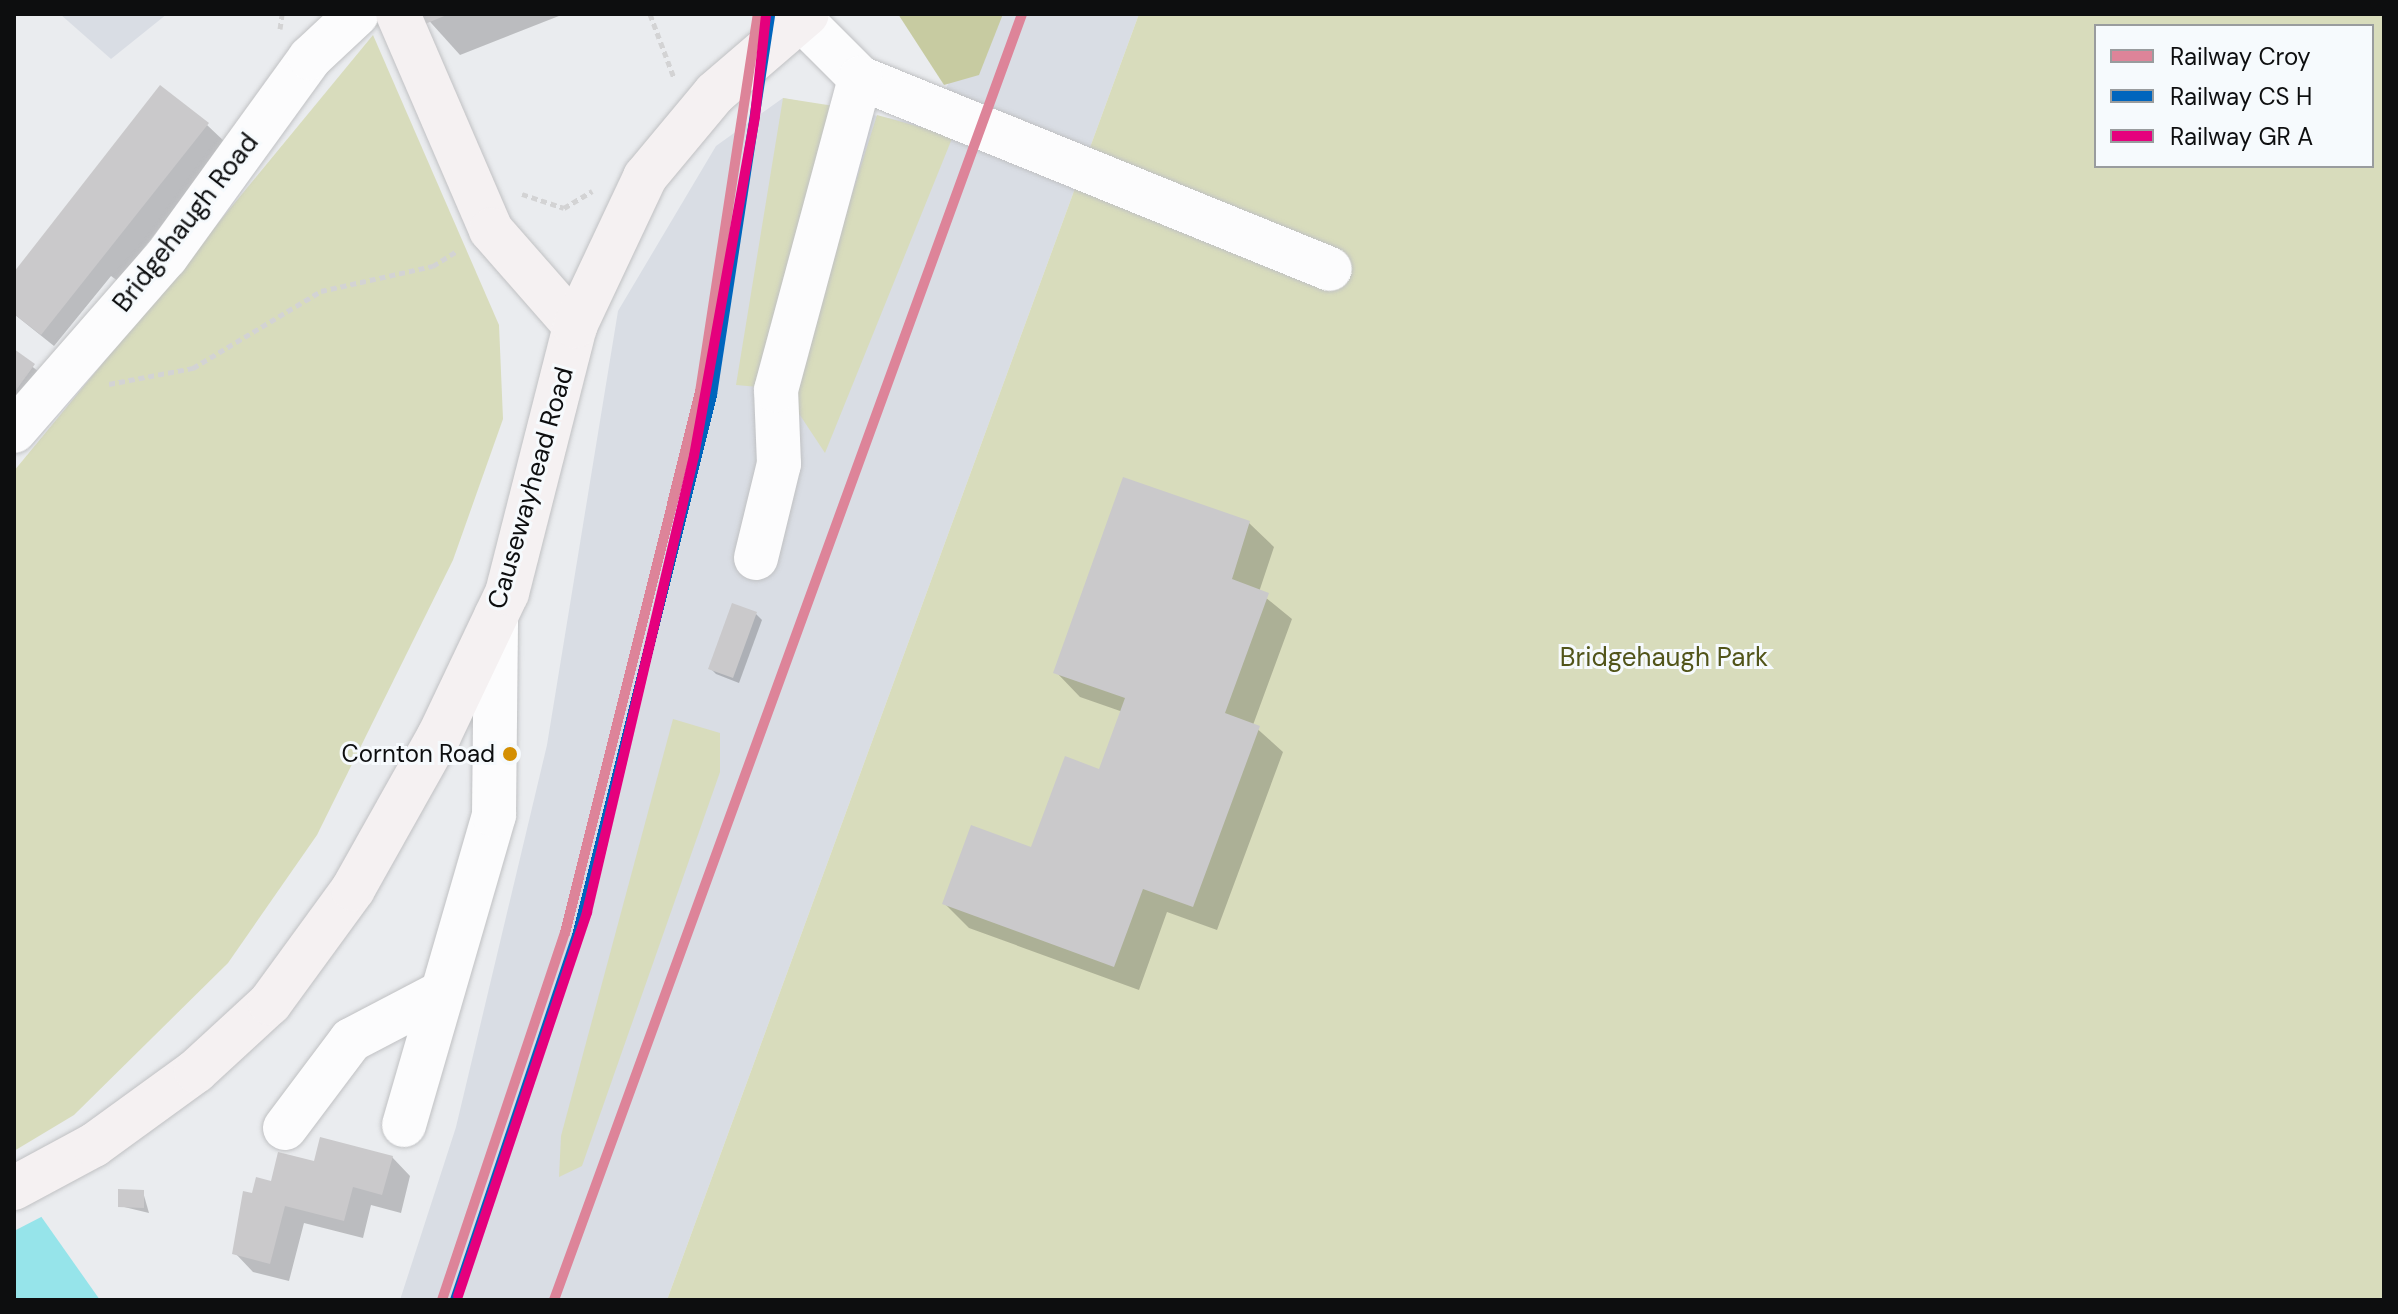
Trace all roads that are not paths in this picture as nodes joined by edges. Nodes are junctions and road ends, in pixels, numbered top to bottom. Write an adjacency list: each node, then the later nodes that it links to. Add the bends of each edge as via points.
1 (357, 14): 7 (street, Bridgehaugh Road, via 310,58 166,257)
2 (398, 14): 6 (main road, via 491,230)
3 (804, 16): 4 (street); 6 (main road, Causewayhead Road, via 715,93 645,177)
4 (860, 78): 5 (street); 8 (street, via 776,390 779,464)
5 (1330, 269)
6 (575, 326): 9 (main road, Causewayhead Road)
7 (14, 431)
8 (756, 558)
9 (496, 616): 10 (street, via 494,815); 13 (main road, Causewayhead Road, via 392,825 270,1003 196,1071 94,1145)
10 (437, 995): 11 (street); 12 (street, via 351,1040)
11 (404, 1125)
12 (285, 1128)
13 (14, 1188)

